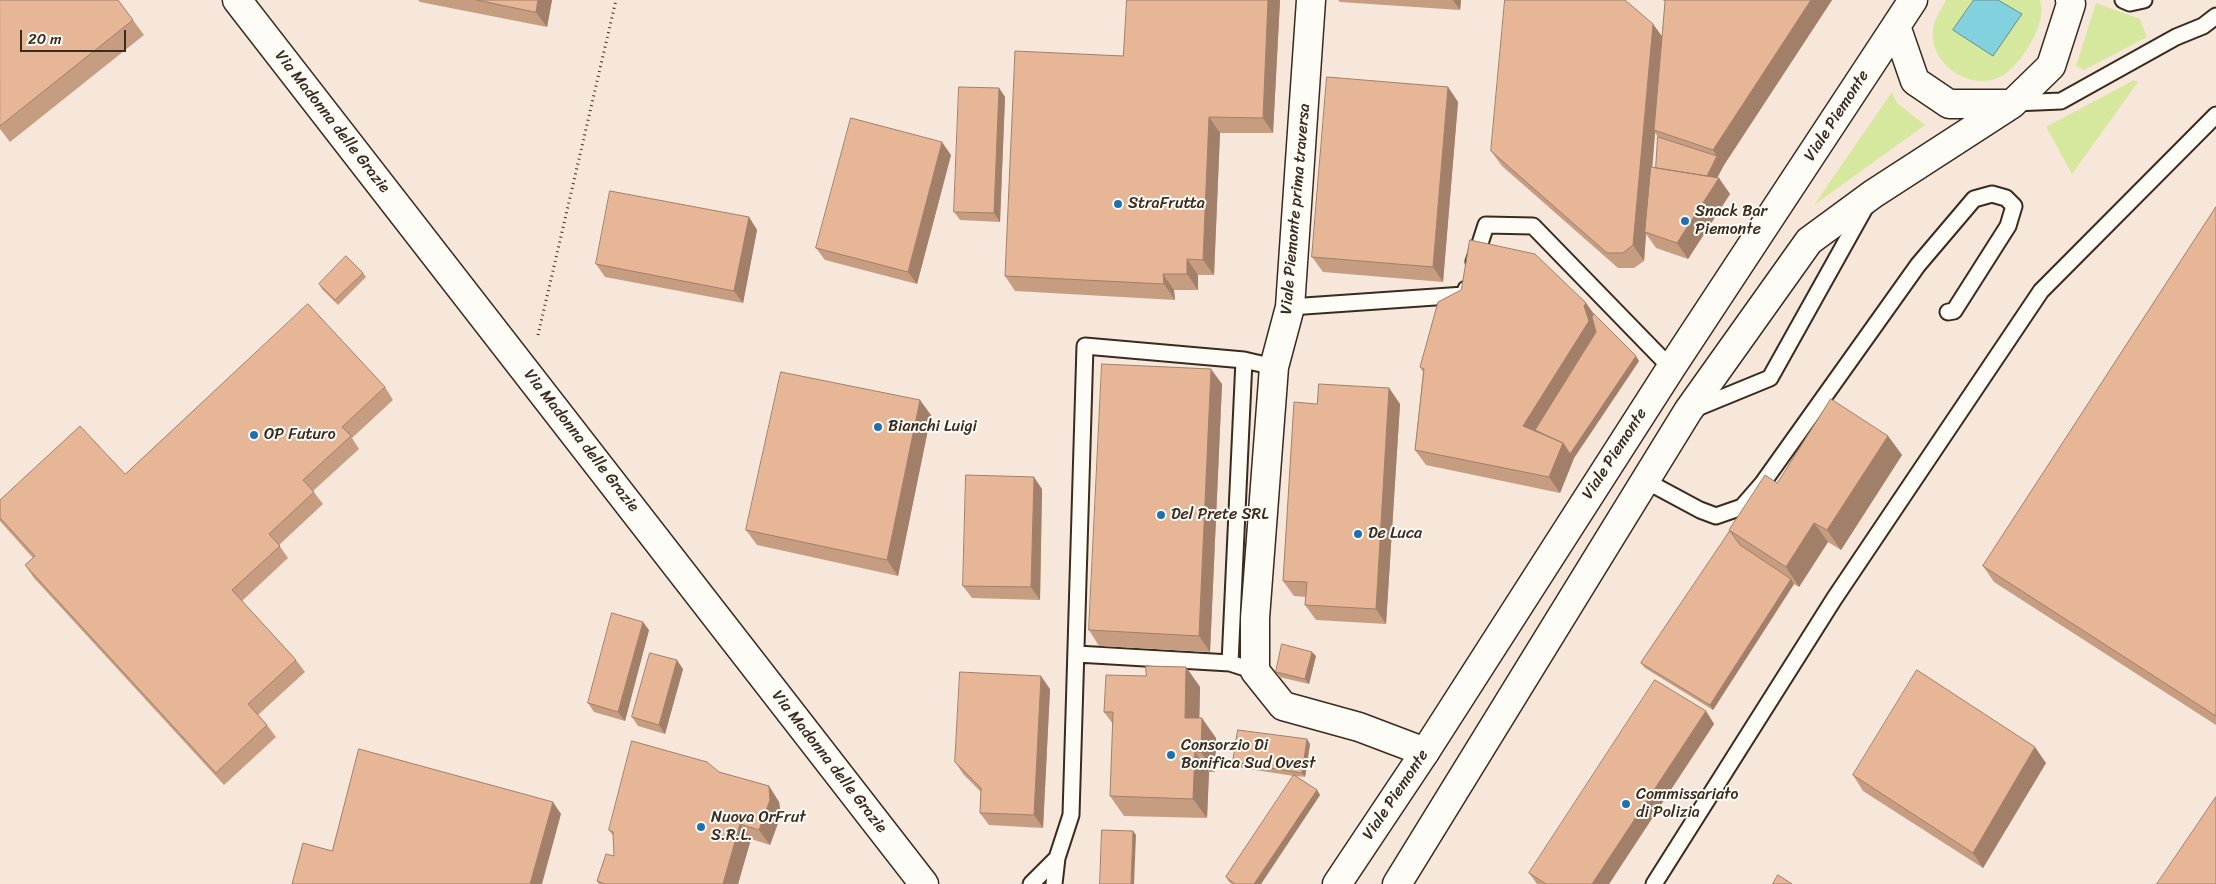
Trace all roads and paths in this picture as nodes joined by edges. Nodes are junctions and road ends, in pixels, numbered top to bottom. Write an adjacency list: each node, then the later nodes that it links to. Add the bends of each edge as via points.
1 (237, 0): 17 (street, Via Madonna delle Grazie)
2 (616, 0): 17 (path, via 539,332)
3 (1311, 0): 13 (street, Viale Piemonte prima traversa)
4 (1913, 0): 9 (street, Viale Piemonte)
5 (2070, 0): 10 (street, via 2051,66)
6 (2123, 0): 7 (lane, via 2130,4)
7 (2144, 0)
8 (2216, 16): 10 (lane, via 2203,26 2176,37 2061,101)
9 (1896, 26): 10 (street, via 1915,81 1949,104); 18 (street, Viale Piemonte)
10 (2012, 104): 12 (street)
11 (2216, 115): 30 (lane, via 2041,291 1834,599)
12 (1873, 194): 19 (street, via 1809,241); 19 (lane, via 1770,378)
13 (1290, 307): 16 (street, Viale Piemonte prima traversa); 18 (lane, via 1464,295 1486,225 1533,226)
14 (1948, 312): 20 (lane, via 1954,311 2008,226 2014,206 2006,198 1992,194 1974,199 1918,265 1768,476 1742,507 1716,516)
15 (1244, 360): 16 (lane); 21 (lane, via 1085,346); 22 (lane)
16 (1274, 367): 22 (street, Viale Piemonte prima traversa, via 1255,618)
17 (525, 368): 25 (street, Via Madonna delle Grazie)
18 (1671, 368): 23 (street, Viale Piemonte)
19 (1688, 411): 20 (street)
20 (1646, 481): 29 (street)
21 (1077, 654): 22 (lane); 24 (lane, via 1071,815)
22 (1243, 667): 23 (street, via 1283,706 1359,727)
23 (1425, 752): 28 (street, Viale Piemonte)
24 (1057, 858): 26 (lane); 27 (lane)
25 (924, 884)
26 (1032, 884)
27 (1054, 884)
28 (1337, 884)
29 (1397, 884)
30 (1654, 884)

